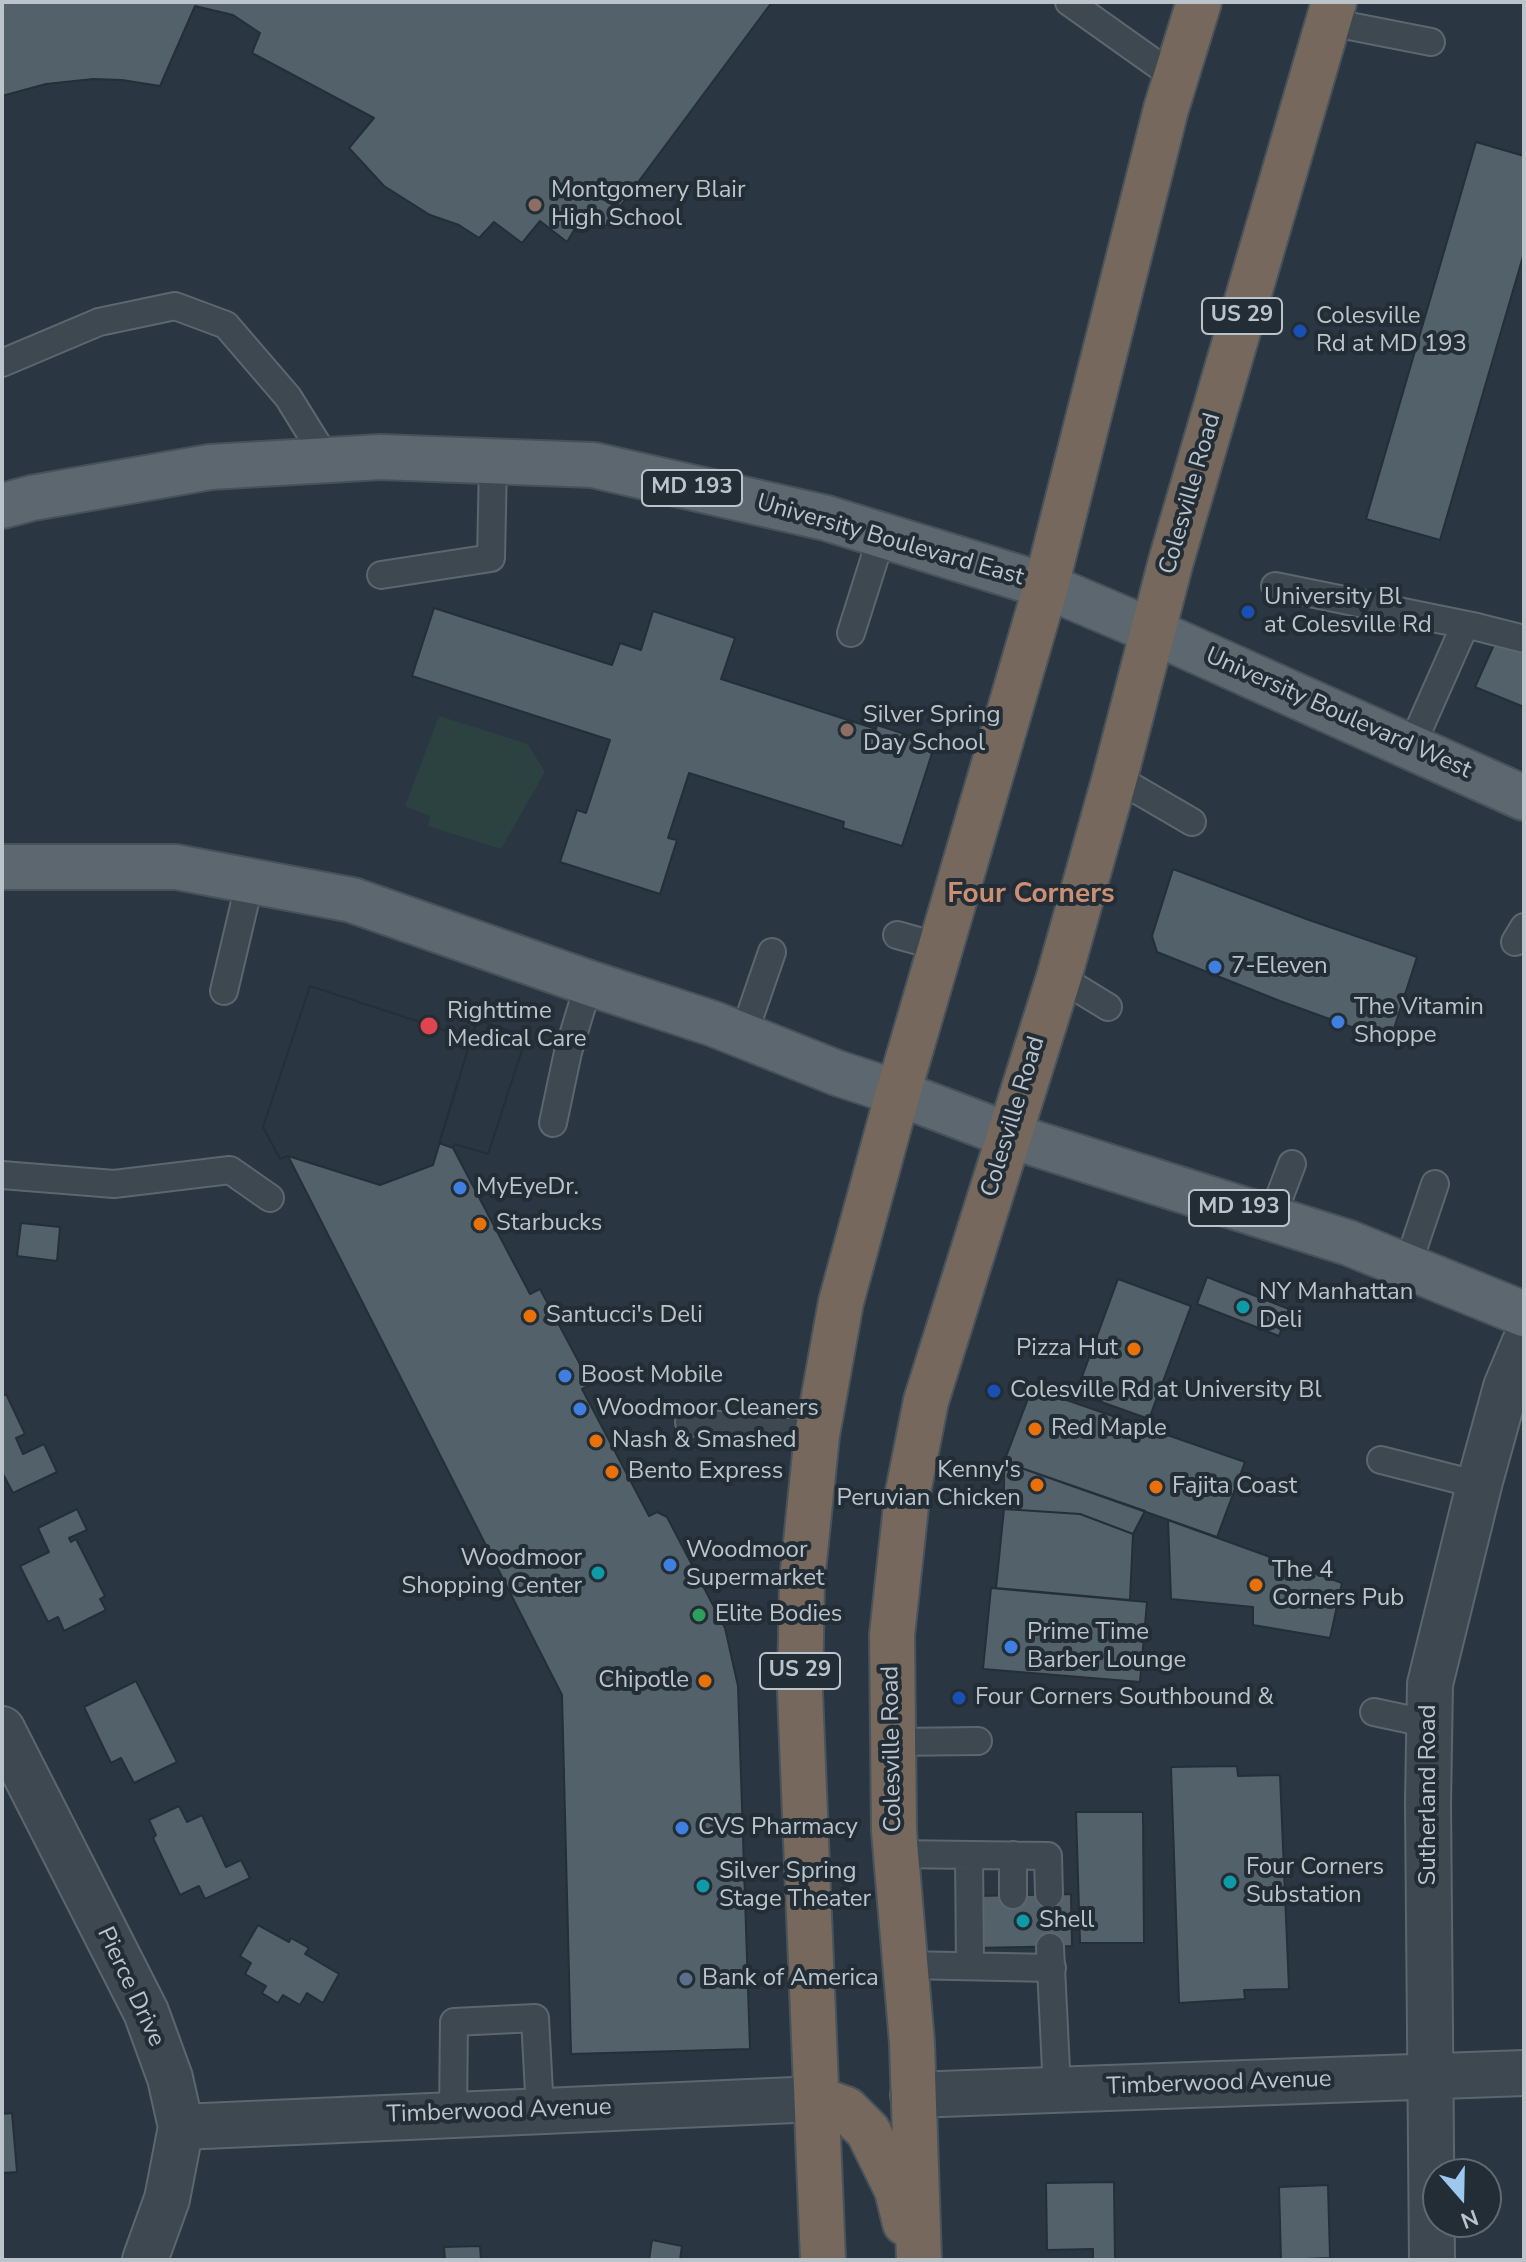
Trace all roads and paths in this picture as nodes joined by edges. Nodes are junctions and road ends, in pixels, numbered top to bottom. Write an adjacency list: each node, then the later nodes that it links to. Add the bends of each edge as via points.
1 (1069, 2): 5 (lane)
2 (1199, 2): 5 (highway, US 29)
3 (1331, 12): 4 (lane); 17 (highway, Colesville Road / US 29)
4 (1431, 42)
5 (1176, 78): 14 (highway, US 29)
6 (264, 342): 8 (lane)
7 (2, 363): 8 (lane, via 99,322 175,306 226,325)
8 (282, 390): 9 (lane)
9 (327, 460): 10 (main road, University Boulevard East / MD 193); 11 (main road, University Boulevard East / MD 193, via 210,467)
10 (493, 463): 12 (main road, University Boulevard East / MD 193, via 593,465); 13 (lane, via 491,558)
11 (12, 509)
12 (882, 535): 14 (main road, University Boulevard East / MD 193); 18 (lane)
13 (381, 575)
14 (1046, 586): 17 (main road, University Boulevard East / MD 193); 27 (highway, US 29)
15 (1275, 586): 16 (lane)
16 (1465, 625): 19 (lane); 20 (lane)
17 (1152, 631): 20 (main road, University Boulevard West / MD 193); 21 (highway, Colesville Road / US 29)
18 (851, 633)
19 (1524, 639)
20 (1411, 747): 22 (main road, University Boulevard West / MD 193)
21 (1115, 777): 23 (lane); 29 (highway, Colesville Road / US 29)
22 (1524, 798)
23 (1192, 822)
24 (6, 865): 25 (main road, MD 193, via 176,867)
25 (250, 881): 30 (main road, MD 193, via 352,900); 31 (lane)
26 (897, 935): 27 (lane)
27 (940, 947): 34 (highway, US 29)
28 (772, 952): 33 (lane)
29 (1059, 977): 32 (lane); 36 (highway, Colesville Road / US 29)
30 (589, 983): 33 (main road, MD 193); 35 (lane)
31 (224, 991)
32 (1108, 1007)
33 (743, 1036): 34 (main road, MD 193)
34 (898, 1093): 36 (main road, MD 193); 46 (highway, US 29, via 841,1302)
35 (553, 1123)
36 (1008, 1135): 41 (main road, MD 193); 53 (highway, Colesville Road / US 29, via 926,1401 907,1497 892,1635)
37 (1292, 1164): 41 (lane)
38 (2, 1175): 40 (lane, via 114,1184 230,1170)
39 (1435, 1184): 42 (lane)
40 (270, 1198)
41 (1271, 1219): 42 (main road, MD 193)
42 (1407, 1267): 43 (main road, MD 193)
43 (1524, 1314)
44 (1524, 1344): 48 (street, Sutherland Road, via 1506,1387)
45 (689, 1422): 46 (lane)
46 (817, 1435): 65 (highway, US 29, via 802,1581 800,1692)
47 (1381, 1460): 48 (lane)
48 (1479, 1485): 50 (street, Sutherland Road, via 1430,1684)
49 (1374, 1712): 50 (lane)
50 (1430, 1724): 62 (street, Sutherland Road)
51 (2, 1729): 68 (street, Pierce Drive, via 146,2012)
52 (978, 1741): 53 (lane)
53 (893, 1742): 54 (highway, Colesville Road / US 29)
54 (896, 1854): 55 (lane); 59 (highway, Colesville Road / US 29)
55 (969, 1855): 56 (lane); 60 (lane)
56 (1013, 1855): 57 (lane, via 1048,1856); 58 (lane)
57 (1049, 1894)
58 (1013, 1895)
59 (905, 1965): 60 (lane); 64 (highway, Colesville Road / US 29)
60 (970, 1966): 63 (lane, via 1051,1958)
61 (1524, 2073): 62 (street, Timberwood Avenue)
62 (1430, 2076): 63 (street, Timberwood Avenue); 72 (street, Sutherland Road)
63 (1057, 2090): 64 (street, Timberwood Avenue)
64 (913, 2095): 71 (highway, Colesville Road / US 29)
65 (817, 2099): 66 (street, Timberwood Avenue); 70 (highway, US 29); 71 (highway, via 846,2109 868,2131 897,2190)
66 (540, 2111): 67 (street, Timberwood Avenue); 67 (lane, via 535,2018 454,2022)
67 (453, 2114): 68 (street, Timberwood Avenue)
68 (181, 2127): 69 (street, Pierce Drive, via 167,2199)
69 (145, 2260)
70 (823, 2260)
71 (917, 2260)
72 (1432, 2260)

